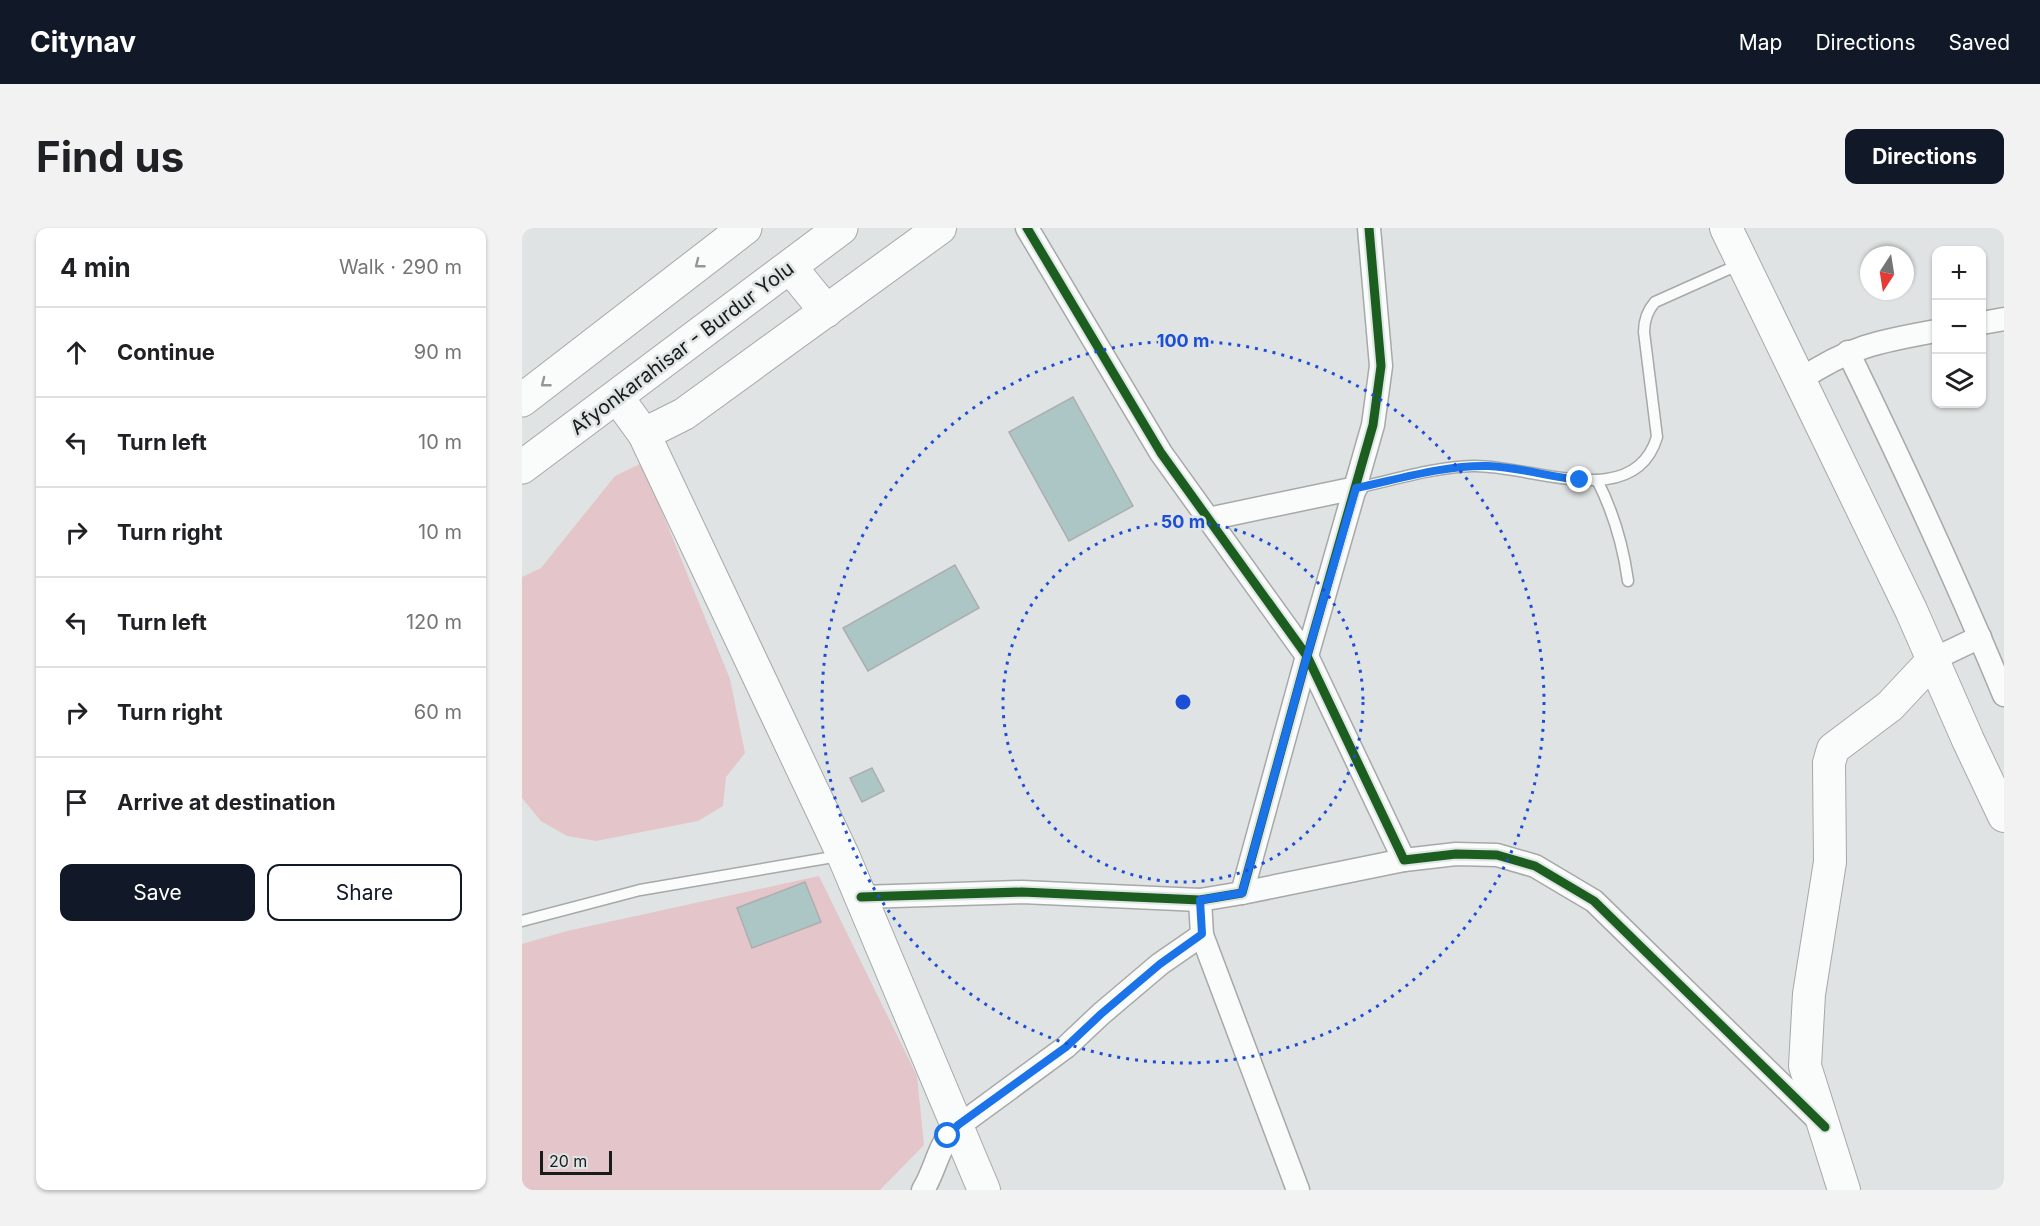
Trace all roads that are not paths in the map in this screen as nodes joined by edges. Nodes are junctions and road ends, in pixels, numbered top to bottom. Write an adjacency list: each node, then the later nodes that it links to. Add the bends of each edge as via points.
1 (746, 228): 16 (highway, one-way to 16)
2 (841, 228): 8 (highway, Afyonkarahisar - Burdur Yolu)
3 (940, 228): 9 (street)
4 (1027, 228): 21 (street, via 1161,453)
5 (1370, 228): 20 (street, via 1381,366 1373,425)
6 (1726, 228): 7 (street)
7 (1743, 263): 14 (street); 19 (lane, via 1649,308 1644,332 1657,437 1654,448 1634,470)
8 (790, 267): 9 (highway); 15 (highway, Afyonkarahisar - Burdur Yolu)
9 (826, 311): 17 (street, via 684,414)
10 (2004, 319): 11 (street)
11 (1986, 322)
12 (1932, 332): 13 (street, via 1882,340)
13 (1848, 352): 14 (street); 23 (street)
14 (1800, 380): 25 (street)
15 (618, 397): 17 (street); 18 (highway, Afyonkarahisar - Burdur Yolu)
16 (522, 400)
17 (644, 434): 28 (street)
18 (522, 467)
19 (1597, 480): 20 (lane, via 1472,466); 22 (lane, via 1614,516)
20 (1356, 488): 21 (street); 24 (street)
21 (1208, 519): 24 (street)
22 (1628, 581)
23 (1980, 637): 25 (street); 26 (street)
24 (1307, 656): 29 (street); 30 (street)
25 (1934, 658): 27 (street); 36 (street, via 1890,706 1833,749 1829,764 1830,862 1809,994 1805,1066)
26 (2004, 695)
27 (2004, 816)
28 (843, 855): 31 (street); 33 (lane, via 640,890)
29 (1404, 860): 30 (street); 36 (street, via 1456,854 1497,855 1535,866 1594,901)
30 (1242, 893): 32 (street)
31 (861, 897): 32 (street, via 1022,892); 35 (street)
32 (1200, 900): 34 (street)
33 (522, 921)
34 (1202, 934): 35 (street, via 1160,964 1066,1047); 39 (street)
35 (958, 1125): 37 (street, via 943,1143); 38 (street)
36 (1825, 1127): 40 (street)
37 (923, 1190)
38 (984, 1190)
39 (1298, 1190)
40 (1844, 1190)

